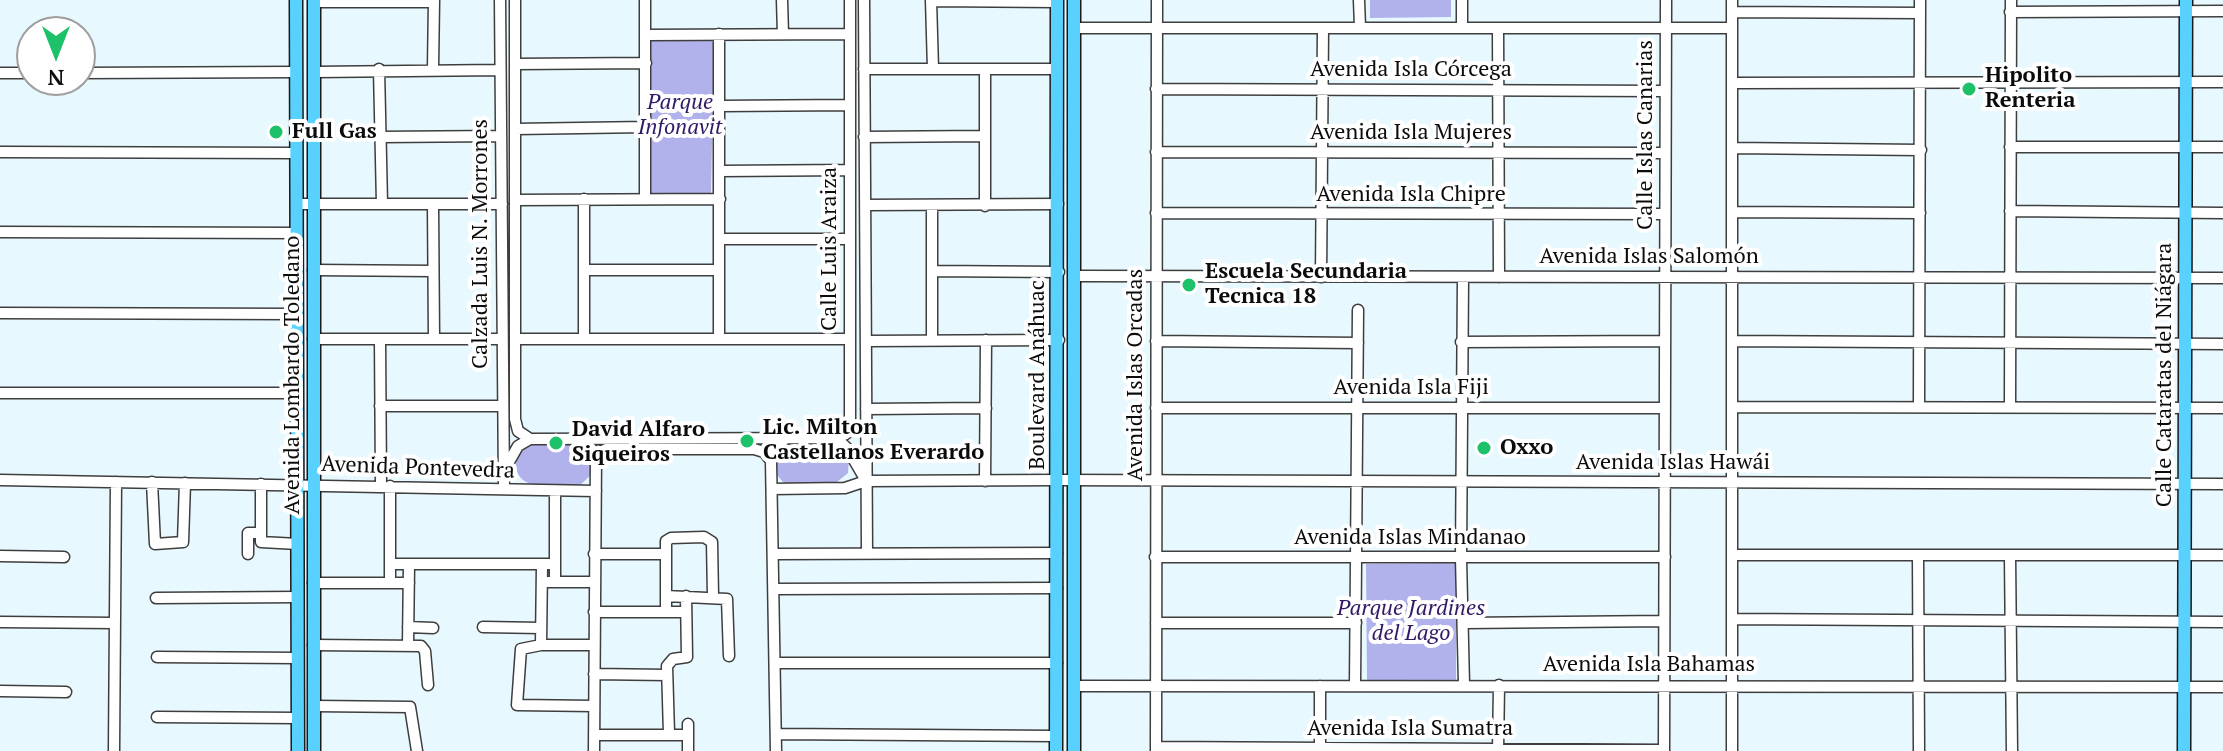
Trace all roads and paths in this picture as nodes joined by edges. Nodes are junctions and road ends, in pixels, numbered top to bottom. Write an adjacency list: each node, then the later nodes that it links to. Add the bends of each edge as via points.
1 (296, 0): 45 (main road, Avenida Lombardo Toledano)
2 (500, 0): 44 (street, Calzada Luis N. Morrones)
3 (515, 0): 37 (street, Calzada Luis N. Morrones)
4 (645, 0): 35 (street)
5 (782, 0): 33 (street)
6 (850, 0): 34 (street, Calle Luis Araiza)
7 (864, 0): 40 (street, Calle Luis Araiza)
8 (1074, 0): 28 (main road, Boulevard Anáhuac)
9 (1157, 0): 24 (street, Avenida Islas Orcadas)
10 (1359, 0): 25 (street)
11 (1462, 0): 26 (street)
12 (1666, 0): 27 (street, Calle Islas Canarias)
13 (1920, 0): 23 (street)
14 (2011, 0): 22 (street)
15 (314, 1): 16 (street); 46 (main road, Avenida Lombardo Toledano)
16 (434, 1): 39 (street)
17 (931, 1): 18 (street); 41 (street)
18 (1057, 1): 43 (main road, Boulevard Anáhuac)
19 (1732, 6): 23 (street); 31 (street)
20 (2186, 6): 21 (street); 22 (street); 50 (main road, Calle Cataratas del Niágara)
21 (2223, 11)
22 (2010, 12): 49 (street)
23 (1920, 13): 48 (street)
24 (1157, 27): 28 (street); 29 (street); 53 (street, Avenida Islas Orcadas)
25 (1360, 27): 26 (street); 29 (street)
26 (1462, 27): 30 (street)
27 (1666, 27): 30 (street); 31 (street); 56 (street, Calle Islas Canarias)
28 (1074, 28): 110 (main road, Boulevard Anáhuac)
29 (1323, 28): 54 (street)
30 (1498, 28): 55 (street)
31 (1732, 28): 52 (street)
32 (719, 34): 33 (street); 35 (street); 58 (street)
33 (783, 34): 34 (street)
34 (850, 34): 57 (street, Calle Luis Araiza)
35 (646, 35): 36 (street)
36 (646, 63): 37 (street); 59 (street)
37 (515, 64): 60 (street, Calzada Luis N. Morrones)
38 (379, 69): 39 (street); 46 (street); 63 (street)
39 (433, 69): 44 (street)
40 (864, 69): 41 (street); 64 (street, Calle Luis Araiza)
41 (933, 69): 42 (street)
42 (985, 69): 43 (street); 62 (street)
43 (1057, 69): 86 (main road, Boulevard Anáhuac)
44 (500, 70): 61 (street, Calzada Luis N. Morrones)
45 (296, 72): 47 (street); 72 (main road, Avenida Lombardo Toledano)
46 (315, 72): 87 (main road, Avenida Lombardo Toledano)
47 (96, 73)
48 (1920, 80): 49 (street); 52 (street); 69 (street)
49 (2010, 80): 50 (street); 65 (street)
50 (2186, 81): 51 (street); 66 (main road, Calle Cataratas del Niágara)
51 (2223, 82)
52 (1732, 83): 68 (street)
53 (1156, 89): 54 (street, Avenida Isla Córcega); 71 (street, Avenida Islas Orcadas)
54 (1322, 89): 55 (street, Avenida Isla Córcega); 73 (street)
55 (1499, 91): 56 (street, Avenida Isla Córcega); 74 (street)
56 (1665, 91): 75 (street, Calle Islas Canarias)
57 (849, 105): 58 (street); 76 (street, Calle Luis Araiza)
58 (719, 106): 77 (street)
59 (646, 127): 60 (street); 78 (street)
60 (515, 129): 81 (street, Calzada Luis N. Morrones)
61 (501, 136): 63 (street); 85 (street, Calzada Luis N. Morrones)
62 (985, 136): 64 (street); 90 (street)
63 (380, 137): 83 (street)
64 (864, 137): 88 (street, Calle Luis Araiza)
65 (2010, 147): 66 (street); 91 (street)
66 (2186, 147): 67 (street); 95 (main road, Calle Cataratas del Niágara)
67 (2223, 147)
68 (1732, 148): 69 (street); 92 (street)
69 (1921, 150): 94 (street)
70 (0, 152): 72 (street)
71 (1156, 152): 73 (street, Avenida Isla Mujeres); 93 (street, Avenida Islas Orcadas)
72 (297, 153): 82 (main road, Avenida Lombardo Toledano)
73 (1322, 153): 74 (street, Avenida Isla Mujeres); 98 (street)
74 (1499, 153): 75 (street, Avenida Isla Mujeres); 99 (street)
75 (1665, 153): 97 (street, Calle Islas Canarias)
76 (850, 170): 77 (street); 103 (street, Calle Luis Araiza)
77 (720, 171): 80 (street)
78 (645, 198): 79 (street); 80 (street)
79 (584, 199): 81 (street); 105 (street)
80 (720, 199): 102 (street)
81 (516, 200): 127 (street, Calzada Luis N. Morrones)
82 (297, 204): 87 (street); 101 (main road, Avenida Lombardo Toledano)
83 (382, 204): 84 (street); 87 (street)
84 (433, 204): 85 (street); 107 (street)
85 (502, 204): 126 (street, Calzada Luis N. Morrones)
86 (1058, 204): 90 (street); 109 (main road, Boulevard Anáhuac)
87 (314, 205): 104 (main road, Avenida Lombardo Toledano)
88 (865, 205): 89 (street); 122 (street, Calle Luis Araiza)
89 (932, 205): 90 (street); 108 (street)
90 (985, 206)
91 (2010, 211): 95 (street); 118 (street)
92 (1732, 212): 94 (street); 116 (street)
93 (1156, 213): 98 (street, Avenida Isla Chipre); 111 (street, Avenida Islas Orcadas)
94 (1920, 213): 117 (street)
95 (2185, 213): 96 (street); 119 (main road, Calle Cataratas del Niágara)
96 (2223, 213)
97 (1665, 214): 99 (street, Avenida Isla Chipre); 115 (street, Calle Islas Canarias)
98 (1322, 215): 99 (street, Avenida Isla Chipre); 112 (street)
99 (1499, 215): 114 (street)
100 (0, 232): 101 (street)
101 (297, 233): 125 (main road, Avenida Lombardo Toledano)
102 (719, 239): 103 (street); 106 (street)
103 (850, 239): 121 (street, Calle Luis Araiza)
104 (313, 270): 107 (street); 128 (main road, Avenida Lombardo Toledano)
105 (584, 270): 106 (street); 133 (street)
106 (719, 270): 134 (street)
107 (433, 271): 130 (street)
108 (932, 271): 109 (street); 136 (street)
109 (1059, 272): 138 (main road, Boulevard Anáhuac)
110 (1075, 276): 111 (street, Avenida Islas Salomón); 173 (main road, Boulevard Anáhuac)
111 (1156, 276): 112 (street, Avenida Islas Salomón); 140 (street, Avenida Islas Orcadas)
112 (1321, 277): 113 (street, Avenida Islas Salomón)
113 (1463, 277): 114 (street, Avenida Islas Salomón); 144 (street)
114 (1499, 277): 115 (street, Avenida Islas Salomón)
115 (1665, 277): 116 (street, Avenida Islas Salomón); 141 (street, Calle Islas Canarias)
116 (1732, 277): 117 (street, Avenida Islas Salomón); 142 (street)
117 (1919, 278): 118 (street, Avenida Islas Salomón); 143 (street)
118 (2010, 278): 119 (street, Avenida Islas Salomón); 145 (street)
119 (2185, 278): 120 (street, Avenida Islas Salomón); 147 (main road, Calle Cataratas del Niágara)
120 (2223, 278)
121 (850, 302): 122 (street); 135 (street, Calle Luis Araiza)
122 (866, 302): 139 (street, Calle Luis Araiza)
123 (1358, 310): 146 (street)
124 (0, 313): 125 (street)
125 (297, 314): 150 (main road, Avenida Lombardo Toledano)
126 (502, 317): 127 (street); 131 (street, Calzada Luis N. Morrones)
127 (515, 317): 132 (street, Calzada Luis N. Morrones)
128 (313, 339): 129 (street); 186 (main road, Avenida Lombardo Toledano)
129 (380, 339): 130 (street); 151 (street)
130 (434, 339): 131 (street)
131 (502, 339): 152 (street, Calzada Luis N. Morrones)
132 (515, 339): 133 (street); 165 (street, Calzada Luis N. Morrones, via 516,424)
133 (584, 339): 134 (street)
134 (719, 339): 135 (street)
135 (850, 339): 164 (street, Calle Luis Araiza, via 849,428)
136 (932, 340): 137 (street); 139 (street)
137 (986, 340): 138 (street); 157 (street)
138 (1059, 340): 172 (main road, Boulevard Anáhuac)
139 (867, 341): 163 (street, Calle Luis Araiza)
140 (1156, 341): 146 (street); 158 (street, Avenida Islas Orcadas)
141 (1665, 341): 144 (street); 160 (street, Calle Islas Canarias)
142 (1732, 341): 143 (street); 155 (street)
143 (1919, 341): 145 (street); 153 (street)
144 (1461, 342): 159 (street)
145 (2010, 342): 147 (street); 156 (street)
146 (1358, 343): 154 (street)
147 (2184, 343): 148 (street); 161 (main road, Calle Cataratas del Niágara)
148 (2223, 344)
149 (0, 393): 150 (street)
150 (297, 393): 185 (main road, Avenida Lombardo Toledano)
151 (380, 406): 152 (street); 189 (street)
152 (502, 406): 170 (street, Calzada Luis N. Morrones)
153 (1919, 406): 155 (street); 156 (street)
154 (1359, 407): 158 (street, Avenida Isla Fiji); 159 (street, Avenida Isla Fiji); 182 (street)
155 (1732, 407): 180 (street)
156 (2010, 407): 161 (street)
157 (986, 408): 163 (street); 175 (street)
158 (1156, 408): 176 (street, Avenida Islas Orcadas)
159 (1461, 408): 160 (street, Avenida Isla Fiji); 183 (street)
160 (1665, 408): 179 (street, Calle Islas Canarias)
161 (2183, 408): 162 (street); 187 (main road, Calle Cataratas del Niágara)
162 (2223, 408)
163 (866, 409): 174 (street, Calle Luis Araiza)
164 (836, 438): 167 (street); 174 (street, Calle Luis Araiza)
165 (530, 439): 166 (street); 170 (street, via 511,454)
166 (584, 439): 167 (street); 168 (street)
167 (787, 439): 169 (street, via 776,447)
168 (596, 455): 169 (street, via 606,449 754,449); 192 (street)
169 (771, 461): 191 (street)
170 (504, 474): 190 (street, Calzada Luis N. Morrones)
171 (0, 480): 177 (street, Avenida Pontevedra)
172 (1057, 480): 173 (street, Avenida Islas Hawái); 175 (street); 197 (main road, Boulevard Anáhuac)
173 (1075, 480): 176 (street, Avenida Islas Hawái); 268 (main road, Boulevard Anáhuac)
174 (866, 481): 175 (street); 191 (street, via 845,488); 196 (street, Calle Luis Araiza)
175 (985, 481)
176 (1156, 481): 182 (street, Avenida Islas Hawái); 209 (street, Avenida Islas Orcadas)
177 (116, 482): 178 (street, Avenida Pontevedra); 240 (street)
178 (152, 482): 181 (street, Avenida Pontevedra); 181 (street, via 155,544 183,542)
179 (1665, 482): 180 (street, Avenida Islas Hawái); 183 (street, Avenida Islas Hawái); 210 (street, Calle Islas Canarias)
180 (1732, 482): 187 (street, Avenida Islas Hawái); 202 (street)
181 (185, 483): 184 (street, Avenida Pontevedra)
182 (1358, 483): 183 (street, Avenida Islas Hawái); 212 (street)
183 (1461, 483): 211 (street)
184 (261, 484): 185 (street, Avenida Pontevedra); 194 (street)
185 (298, 484): 186 (street, Avenida Pontevedra); 195 (main road, Avenida Lombardo Toledano)
186 (312, 484): 189 (street, Avenida Pontevedra); 220 (main road, Avenida Lombardo Toledano)
187 (2184, 484): 188 (street, Avenida Islas Hawái); 203 (main road, Calle Cataratas del Niágara)
188 (2223, 484)
189 (385, 486): 190 (street, Avenida Pontevedra); 213 (street)
190 (504, 487): 193 (street, Avenida Pontevedra)
191 (772, 489): 201 (street)
192 (596, 491): 193 (street, Avenida Pontevedra); 199 (street)
193 (555, 492): 215 (street)
194 (260, 533): 195 (street, via 262,543); 198 (street, via 248,533)
195 (298, 544): 228 (main road, Avenida Lombardo Toledano)
196 (867, 552): 197 (street); 201 (street)
197 (1057, 553): 223 (main road, Boulevard Anáhuac)
198 (248, 554)
199 (594, 554): 200 (street); 219 (street)
200 (666, 554): 225 (street); 227 (street, via 671,538 711,540)
201 (774, 554): 224 (street)
202 (1732, 555): 206 (street); 233 (street)
203 (2184, 555): 204 (street); 207 (street); 237 (main road, Calle Cataratas del Niágara)
204 (2223, 555)
205 (0, 556): 208 (street)
206 (1918, 556): 207 (street); 234 (street)
207 (2010, 556): 235 (street)
208 (64, 557)
209 (1155, 557): 212 (street, Avenida Islas Mindanao); 241 (street, Avenida Islas Orcadas)
210 (1665, 557): 211 (street, Avenida Islas Mindanao); 236 (street, Calle Islas Canarias)
211 (1461, 558): 212 (street, Avenida Islas Mindanao); 243 (street)
212 (1358, 559): 242 (street)
213 (390, 564): 214 (street); 221 (street)
214 (409, 564): 216 (street); 222 (street)
215 (555, 564): 216 (street); 218 (street)
216 (542, 565): 217 (street)
217 (542, 582): 218 (street); 247 (street)
218 (555, 582): 219 (street)
219 (594, 582): 230 (street)
220 (313, 583): 221 (street); 248 (main road, Avenida Lombardo Toledano)
221 (390, 583): 222 (street)
222 (409, 583): 244 (street)
223 (1057, 588): 224 (street); 256 (main road, Boulevard Anáhuac)
224 (774, 589): 255 (street)
225 (666, 596): 226 (street); 231 (street)
226 (686, 596): 227 (street); 232 (street)
227 (713, 596): 252 (street, via 727,599)
228 (298, 597): 229 (street); 254 (main road, Avenida Lombardo Toledano)
229 (156, 598)
230 (594, 612): 231 (street); 251 (street)
231 (666, 612): 232 (street)
232 (686, 612): 258 (street, via 687,657 670,660)
233 (1732, 619): 234 (street); 265 (street)
234 (1918, 619): 235 (street); 266 (street)
235 (2011, 619): 237 (street); 267 (street)
236 (1664, 621): 243 (street); 271 (street, Calle Islas Canarias)
237 (2184, 621): 239 (street); 272 (main road, Calle Cataratas del Niágara)
238 (0, 622): 240 (street)
239 (2223, 622)
240 (115, 623): 288 (street)
241 (1156, 623): 242 (street); 269 (street, Avenida Islas Orcadas)
242 (1356, 623): 262 (street)
243 (1464, 623): 263 (street)
244 (408, 627): 246 (street); 249 (street)
245 (483, 627): 247 (street)
246 (433, 628)
247 (541, 628): 250 (street)
248 (313, 645): 249 (street); 260 (main road, Avenida Lombardo Toledano)
249 (408, 645): 261 (street, via 425,651)
250 (541, 645): 251 (street); 277 (street, via 521,649 517,705)
251 (594, 645): 257 (street)
252 (729, 656)
253 (157, 657): 254 (street)
254 (298, 658): 259 (main road, Avenida Lombardo Toledano)
255 (776, 663): 256 (street); 281 (street)
256 (1057, 663): 283 (main road, Boulevard Anáhuac)
257 (594, 674): 258 (street); 277 (street)
258 (667, 675): 280 (street)
259 (298, 685): 260 (main road); 279 (main road, Avenida Lombardo Toledano)
260 (313, 685): 276 (main road, Avenida Lombardo Toledano)
261 (428, 685)
262 (1355, 685): 263 (street, Avenida Isla Bahamas); 270 (street, Avenida Isla Bahamas)
263 (1464, 685): 264 (street, Avenida Isla Bahamas)
264 (1499, 685): 271 (street, Avenida Isla Bahamas); 286 (street)
265 (1732, 685): 266 (street, Avenida Isla Bahamas); 271 (street, Avenida Isla Bahamas); 297 (street)
266 (1919, 685): 267 (street, Avenida Isla Bahamas); 298 (street)
267 (2012, 685): 272 (street, Avenida Isla Bahamas); 299 (street)
268 (1075, 686): 269 (street, Avenida Isla Bahamas); 296 (main road, Boulevard Anáhuac)
269 (1156, 686): 270 (street, Avenida Isla Bahamas); 284 (street, Avenida Islas Orcadas)
270 (1320, 686): 285 (street)
271 (1664, 686): 287 (street, Calle Islas Canarias)
272 (2184, 686): 273 (street, Avenida Isla Bahamas); 300 (main road, Calle Cataratas del Niágara)
273 (2223, 687)
274 (0, 691): 275 (street)
275 (66, 692)
276 (314, 706): 290 (main road, Avenida Lombardo Toledano); 291 (street, via 410,707)
277 (594, 706): 282 (street)
278 (157, 717): 279 (street)
279 (298, 718): 289 (main road, Avenida Lombardo Toledano)
280 (669, 734): 282 (street); 293 (street, via 688,729)
281 (776, 734): 283 (street); 294 (street)
282 (594, 735): 292 (street)
283 (1056, 736): 295 (main road, Boulevard Anáhuac)
284 (1156, 749): 285 (street, Avenida Isla Sumatra)
285 (1320, 750): 286 (street, Avenida Isla Sumatra)
286 (1498, 750): 287 (street, Avenida Isla Sumatra)
287 (1664, 750)
288 (114, 751)
289 (298, 751)
290 (314, 751)
291 (417, 751)
292 (594, 751)
293 (688, 751)
294 (776, 751)
295 (1056, 751)
296 (1074, 751)
297 (1732, 751)
298 (1919, 751)
299 (2012, 751)
300 (2184, 751)

